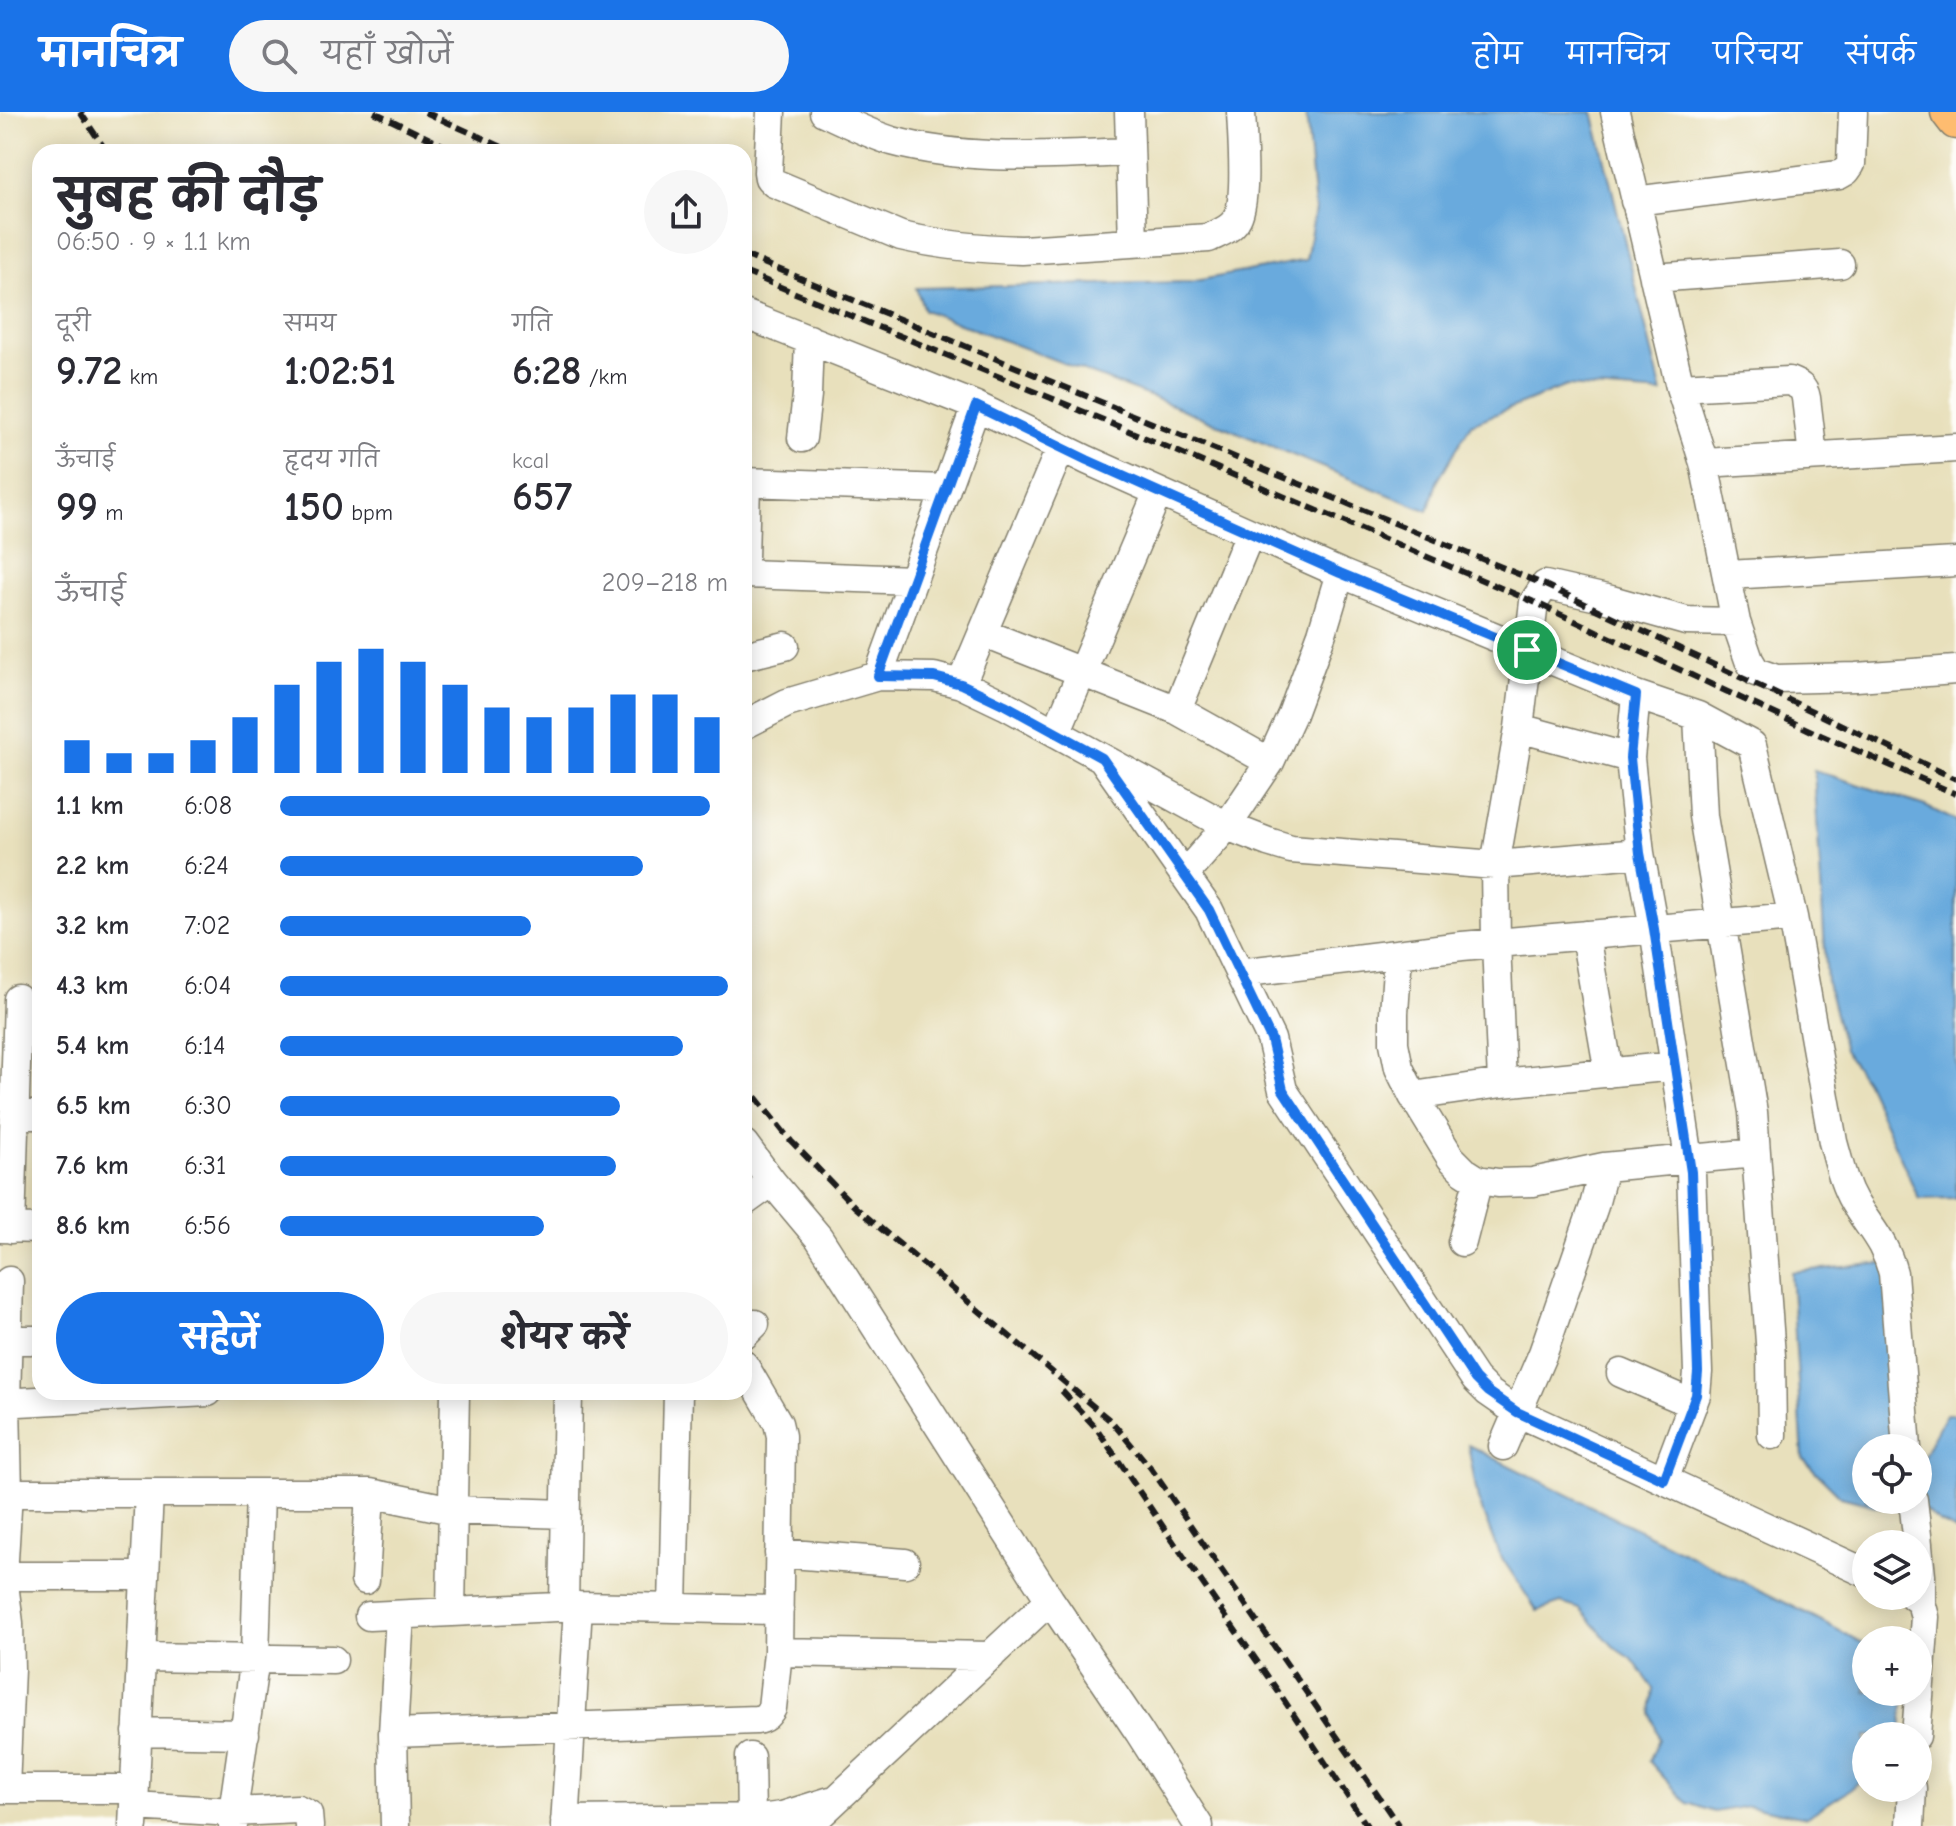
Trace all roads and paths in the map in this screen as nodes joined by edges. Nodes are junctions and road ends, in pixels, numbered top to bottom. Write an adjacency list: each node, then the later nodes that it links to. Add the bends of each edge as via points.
1 (771, 112): 11 (street, via 769,178 774,183 901,236 1009,250)
2 (824, 112): 9 (street, via 889,140 928,149 1016,156)
3 (1129, 112): 9 (street)
4 (1241, 112): 11 (street, via 1243,205 1236,220 1209,238)
5 (1615, 112): 10 (street)
6 (1853, 112): 10 (street, via 1851,164 1839,175)
7 (1949, 112): 8 (main road)
8 (1956, 121)
9 (1130, 152): 11 (street)
10 (1635, 201): 13 (street)
11 (1133, 242)
12 (1840, 264): 13 (street)
13 (1654, 278): 16 (street)
14 (752, 317): 15 (street)
15 (809, 339): 17 (street); 18 (street)
16 (1680, 387): 21 (street, via 1789,381 1799,385 1805,390); 22 (street)
17 (976, 406): 19 (street); 24 (street)
18 (802, 438)
19 (1061, 447): 25 (street); 33 (street)
20 (1956, 448): 21 (street)
21 (1813, 456): 22 (street)
22 (1704, 463): 30 (street)
23 (752, 482): 24 (street)
24 (946, 489): 31 (street)
25 (1158, 492): 26 (street); 38 (street)
26 (1250, 533): 28 (street); 42 (street)
27 (1956, 562): 30 (street)
28 (1340, 573): 35 (street); 49 (street)
29 (752, 574): 31 (street)
30 (1728, 575): 32 (street)
31 (913, 580): 39 (street)
32 (1736, 622): 35 (street, via 1686,621 1545,585 1534,602); 37 (street, via 1756,672 1776,679)
33 (983, 633): 38 (street); 40 (street)
34 (785, 646): 36 (street)
35 (1527, 650): 41 (street); 45 (street)
36 (752, 654)
37 (1956, 670)
38 (1080, 673): 42 (street); 46 (street)
39 (878, 676): 40 (street, via 934,677); 44 (street, via 787,703)
40 (961, 684): 46 (street)
41 (1636, 695): 43 (street); 48 (street)
42 (1177, 710): 49 (street)
43 (1698, 716): 54 (street, via 1752,745); 55 (street, via 1703,816)
44 (752, 721)
45 (1519, 728): 48 (street); 52 (street)
46 (1056, 733): 47 (street)
47 (1102, 758): 50 (street); 53 (street)
48 (1630, 758): 51 (street)
49 (1270, 762): 50 (street)
50 (1227, 826): 52 (street, via 1291,849); 53 (street)
51 (1640, 853): 52 (street); 56 (street)
52 (1495, 865): 58 (street)
53 (1184, 875): 60 (street, via 1209,910)
54 (1793, 917): 55 (street); 89 (street, via 1840,1166 1893,1273)
55 (1721, 923): 56 (street); 67 (street)
56 (1654, 929): 57 (street); 62 (street)
57 (1585, 935): 58 (street); 63 (street)
58 (1496, 943): 59 (street); 64 (street)
59 (1398, 954): 60 (street); 65 (street, via 1394,1043)
60 (1239, 973): 88 (street, via 1271,1039 1283,1090 1475,1379)
61 (19, 999): 66 (street)
62 (1675, 1066): 63 (street); 69 (street)
63 (1609, 1073): 64 (street)
64 (1502, 1083): 65 (street)
65 (1413, 1096): 71 (street, via 1451,1158)
66 (27, 1115): 74 (street)
67 (1756, 1153): 69 (street); 90 (street)
68 (752, 1155): 72 (street)
69 (1690, 1159): 70 (street); 87 (street, via 1698,1372)
70 (1604, 1167): 71 (street, via 1525,1183); 88 (street, via 1543,1353)
71 (1478, 1180): 76 (street)
72 (772, 1182): 73 (street); 105 (street, via 819,1238)
73 (752, 1196)
74 (6, 1228): 75 (street)
75 (32, 1229)
76 (1462, 1242)
77 (9, 1281): 78 (street)
78 (8, 1340): 79 (street); 86 (street)
79 (32, 1340)
80 (1621, 1373): 87 (street)
81 (752, 1379): 99 (street, via 781,1436)
82 (59, 1400): 86 (street)
83 (455, 1400): 97 (street)
84 (568, 1400): 98 (street)
85 (678, 1400): 107 (street)
86 (3, 1403): 93 (street)
87 (1693, 1404): 92 (street)
88 (1517, 1412): 91 (street); 92 (street)
89 (1906, 1434)
90 (1772, 1435)
91 (1503, 1446)
92 (1664, 1480): 101 (street)
93 (4, 1493): 94 (street); 102 (street)
94 (149, 1493): 95 (street); 103 (street)
95 (260, 1493): 96 (street); 116 (street)
96 (370, 1493): 97 (street); 104 (street)
97 (452, 1510): 98 (street); 110 (street)
98 (566, 1514): 106 (street)
99 (779, 1553): 100 (street); 108 (street)
100 (905, 1563)
101 (1852, 1567)
102 (3, 1576): 103 (street); 124 (street, via 10,1669)
103 (145, 1576): 115 (street)
104 (365, 1580)
105 (1050, 1600): 114 (street); 134 (street)
106 (571, 1606): 107 (street); 110 (street); 119 (street)
107 (673, 1608): 108 (street)
108 (779, 1610): 113 (street)
109 (1922, 1610): 118 (street)
110 (451, 1612): 111 (street)
111 (400, 1615): 112 (street); 121 (street)
112 (369, 1616)
113 (778, 1652): 114 (street); 119 (street, via 772,1708 763,1719)
114 (991, 1656): 125 (street)
115 (141, 1657): 116 (street); 120 (street)
116 (255, 1658): 117 (street); 122 (street)
117 (333, 1660)
118 (1917, 1722)
119 (571, 1726): 121 (street); 130 (street)
120 (137, 1732): 122 (street); 127 (street)
121 (393, 1733): 132 (street)
122 (245, 1734): 129 (street)
123 (750, 1757): 128 (street)
124 (3, 1789): 127 (street)
125 (839, 1798): 128 (street, via 782,1816); 133 (street)
126 (1911, 1802): 135 (street)
127 (134, 1807): 129 (street)
128 (751, 1818): 130 (street)
129 (233, 1819): 131 (street, via 298,1809 308,1814)
130 (565, 1823)
131 (309, 1826)
132 (395, 1826)
133 (808, 1826)
134 (1199, 1826)
135 (1910, 1826)

